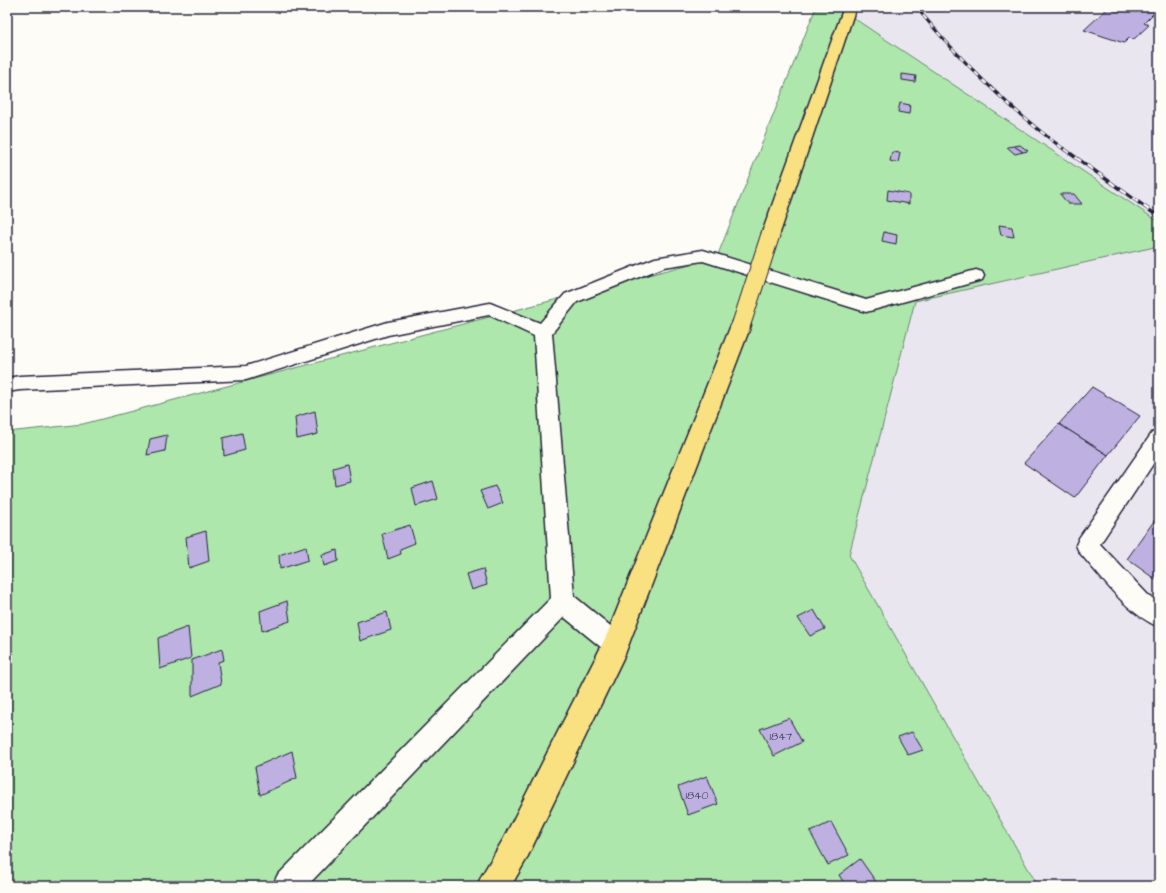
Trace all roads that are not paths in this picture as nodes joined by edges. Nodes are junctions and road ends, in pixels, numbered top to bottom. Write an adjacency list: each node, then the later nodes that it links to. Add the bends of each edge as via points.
1 (850, 7): 8 (main road, bridge, via 741,326)
2 (976, 276): 3 (lane, via 866,306 704,256 661,262 571,298)
3 (543, 332): 4 (lane, via 490,309 388,329 246,373); 6 (lane)
4 (7, 385)
5 (1159, 440): 7 (lane, via 1086,544 1141,604)
6 (563, 602): 8 (lane); 9 (lane)
7 (1159, 616)
8 (616, 645): 10 (main road, via 515,849)
9 (288, 886)
10 (494, 886)

